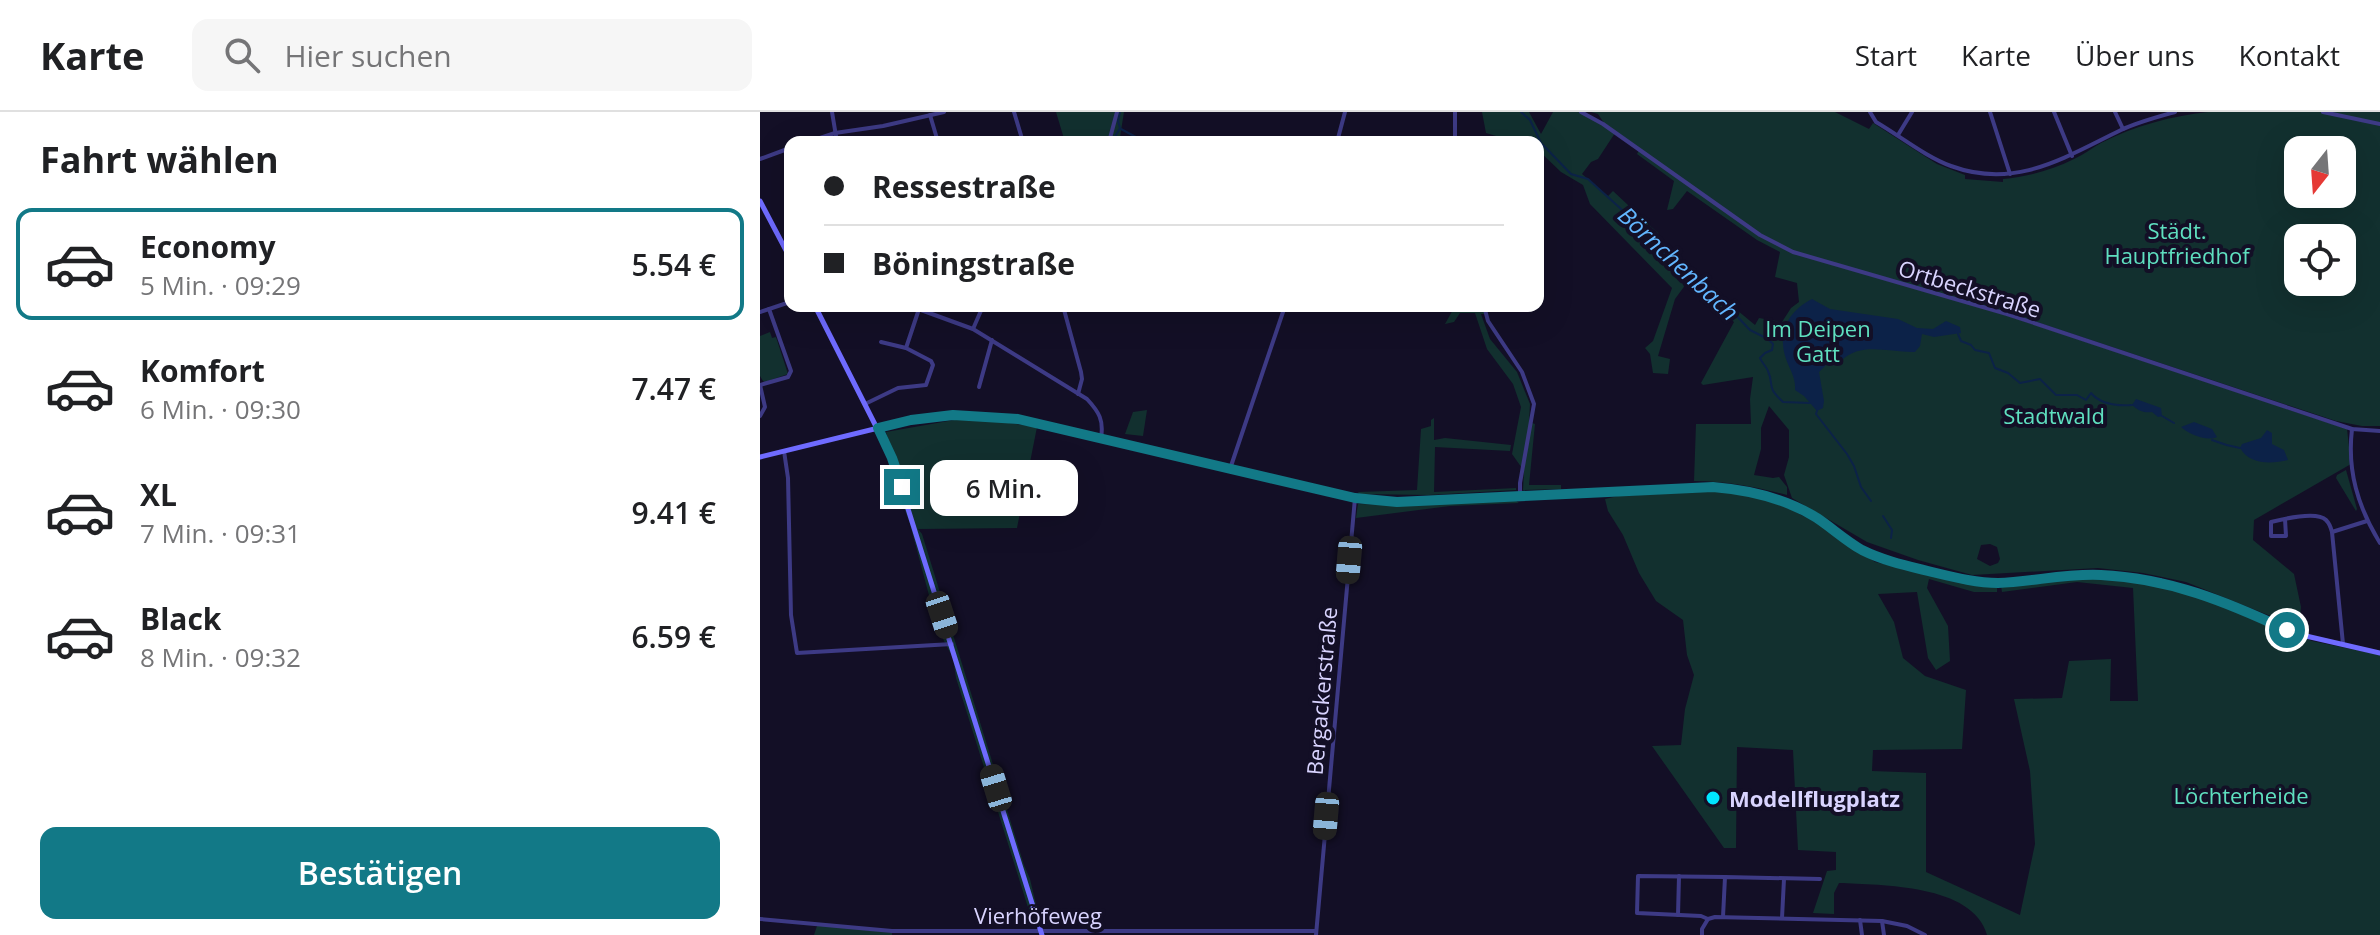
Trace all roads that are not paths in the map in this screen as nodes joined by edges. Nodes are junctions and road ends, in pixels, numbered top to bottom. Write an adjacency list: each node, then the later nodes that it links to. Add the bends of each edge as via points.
1 (832, 112): 18 (street)
2 (944, 112): 15 (street)
3 (1014, 112): 23 (street)
4 (1117, 112): 24 (street)
5 (1345, 112): 25 (street)
6 (1455, 112): 26 (street)
7 (1581, 112): 53 (street, Ortbeckstraße, via 1793,252 2007,314)
8 (1870, 112): 19 (street)
9 (1912, 112): 19 (street)
10 (1990, 112): 30 (street)
11 (2054, 112): 28 (street)
12 (2115, 112): 17 (street)
13 (2175, 112): 17 (street)
14 (2323, 112): 16 (street)
15 (930, 115): 18 (street); 22 (street)
16 (2380, 124)
17 (2123, 129): 28 (street)
18 (835, 133): 20 (street); 21 (street)
19 (1898, 135): 30 (street, via 1950,166)
20 (826, 136)
21 (836, 136)
22 (936, 136)
23 (1021, 136)
24 (1111, 136)
25 (1339, 136)
26 (1455, 136)
27 (784, 150): 29 (street)
28 (2072, 156): 30 (street)
29 (760, 159)
30 (2010, 174)
31 (760, 201): 32 (main road)
32 (784, 247)
33 (784, 304): 34 (street)
34 (769, 309): 35 (street); 47 (street, via 791,371 788,377)
35 (760, 312)
36 (818, 312): 50 (main road)
37 (913, 312): 46 (street)
38 (927, 312): 43 (street)
39 (980, 312): 43 (street)
40 (1065, 312): 49 (street, via 1081,372)
41 (1283, 312): 58 (street)
42 (1486, 312): 59 (street, via 1522,372 1534,404)
43 (973, 329): 44 (street)
44 (992, 340): 48 (street); 49 (street)
45 (881, 342): 46 (street)
46 (906, 348): 50 (street, via 931,361 926,385 898,388)
47 (760, 385): 51 (street, via 765,410)
48 (979, 387)
49 (1078, 394): 55 (street, via 1097,410)
50 (865, 404): 52 (main road)
51 (760, 416)
52 (878, 428): 55 (main road, via 953,415 986,416); 56 (main road); 65 (main road)
53 (2352, 429): 54 (street, Ortbeckstraße); 62 (street, via 2354,487)
54 (2380, 431)
55 (1101, 438): 58 (main road)
56 (784, 451): 57 (main road); 65 (street, via 797,653)
57 (760, 457)
58 (1230, 469): 60 (main road)
59 (1520, 496): 60 (main road, via 1397,502); 66 (main road, via 1737,489 1788,503 1887,560 1956,578 1991,583 2098,574 2160,581 2287,630)
60 (1355, 498): 80 (street, Bergackerstraße)
61 (2285, 519): 61 (street, via 2271,522 2271,536 2286,536); 63 (street, via 2324,517)
62 (2367, 521): 63 (street); 64 (street)
63 (2332, 532): 66 (street)
64 (2380, 543)
65 (952, 644): 79 (main road)
66 (2343, 644): 67 (main road)
67 (2380, 653)
68 (1679, 876): 69 (street); 72 (street); 72 (street, via 1640,875 1636,911)
69 (1725, 877): 70 (street); 73 (street)
70 (1784, 879): 71 (street); 74 (street)
71 (1820, 879)
72 (1678, 915): 76 (street)
73 (1723, 917): 74 (street); 76 (street)
74 (1782, 918): 77 (street)
75 (760, 919): 79 (street, Vierhöfeweg, via 892,931)
76 (1708, 919): 81 (street)
77 (1860, 920): 78 (street); 82 (street)
78 (1882, 921): 83 (street); 84 (street)
79 (1042, 933): 80 (street, Vierhöfeweg)
80 (1316, 933)
81 (1702, 935)
82 (1862, 935)
83 (1884, 935)
84 (1925, 935)

